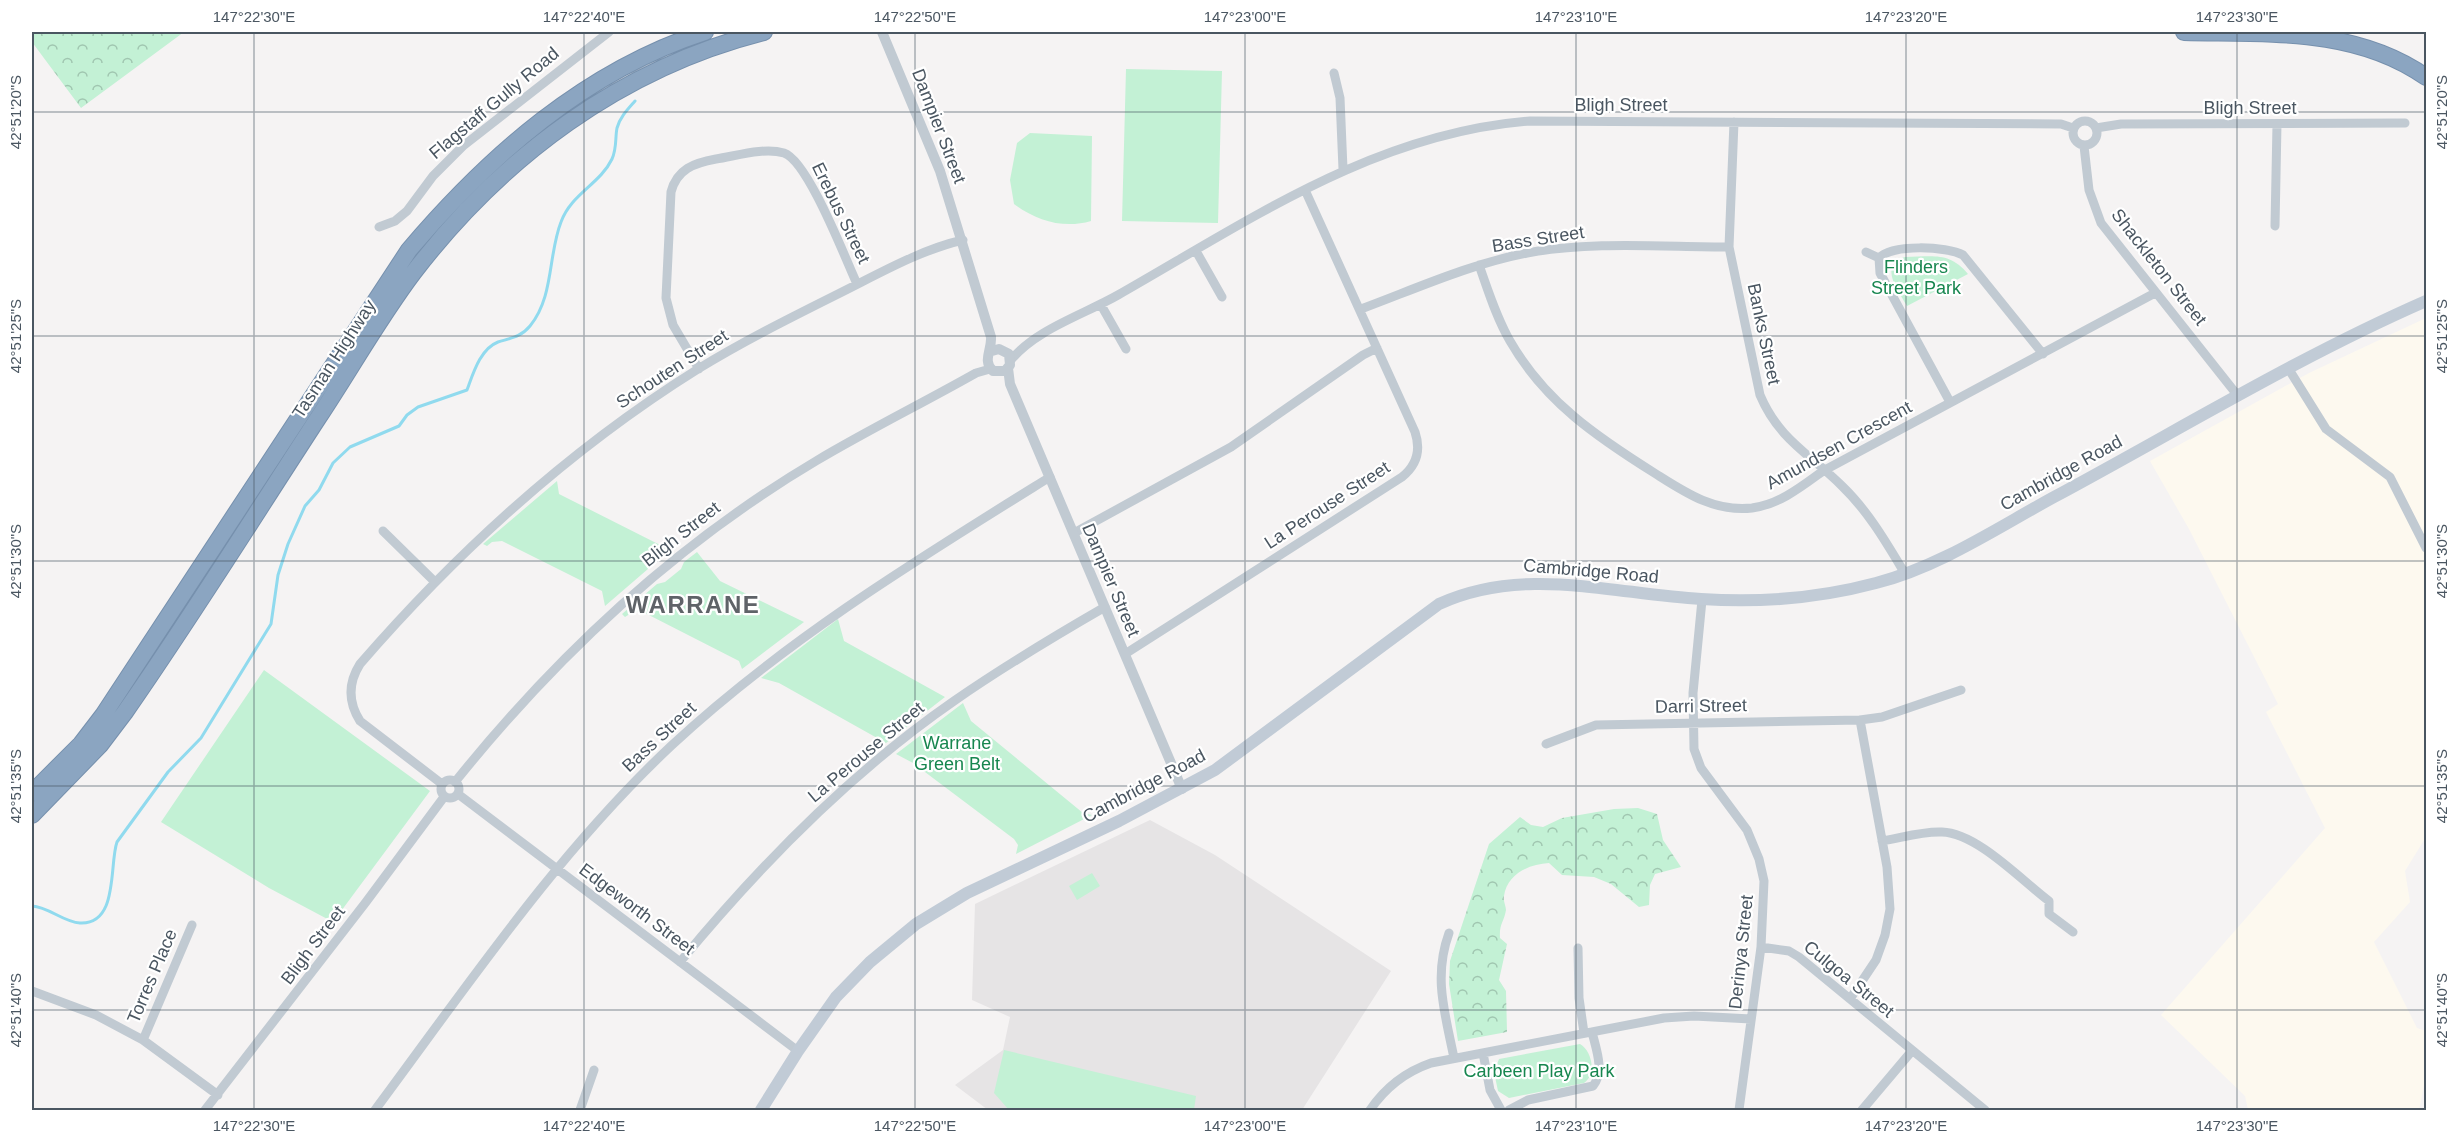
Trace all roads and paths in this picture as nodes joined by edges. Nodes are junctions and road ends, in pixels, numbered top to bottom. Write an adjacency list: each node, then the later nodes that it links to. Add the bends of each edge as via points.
1 (609, 32): 17 (street, Flagstaff Gully Road, via 463,146 433,176 407,211)
2 (705, 32): 55 (highway, Tasman Highway, via 621,68 555,109 497,156 450,202 403,260 104,714 81,744)
3 (764, 32): 58 (highway, Tasman Highway, via 701,52 614,93 544,139 488,186 413,273 125,712 85,762)
4 (882, 32): 18 (street, Dampier Street, via 918,111)
5 (2184, 32): 7 (highway, via 2339,39 2381,51)
6 (1334, 73): 14 (street, via 1340,98)
7 (2427, 76)
8 (1734, 122): 11 (street, Bligh Street, via 2061,124); 14 (street, Bligh Street, via 1501,123 1417,141); 19 (street, Banks Street)
9 (2405, 123): 10 (street, Bligh Street)
10 (2277, 124): 12 (street, Bligh Street, via 2121,124); 16 (street)
11 (2073, 128): 12 (street, via 2082,121 2091,122); 13 (street, via 2074,140)
12 (2096, 128): 13 (street, via 2096,139)
13 (2084, 146): 25 (street, Shackleton Street, via 2089,190 2101,223)
14 (1343, 169): 15 (street, Bligh Street)
15 (1305, 190): 20 (street, Bligh Street); 29 (street, La Perouse Street)
16 (2275, 226)
17 (379, 227)
18 (963, 240): 24 (street, Schouten Street, via 943,244); 33 (street, Dampier Street)
19 (1729, 247): 23 (street, Bass Street, via 1557,249); 38 (street, Banks Street, via 1764,405 1790,442)
20 (1196, 251): 26 (street); 28 (street, Bligh Street)
21 (1866, 252): 22 (street)
22 (1879, 258): 32 (street, via 1898,249 1947,249 1959,253); 37 (street, via 1881,273)
23 (1479, 265): 29 (street, Bass Street); 38 (street, Amundsen Crescent, via 1509,340 1546,392 1592,434 1677,488 1711,505 1754,507 1787,497)
24 (857, 284): 35 (street, Schouten Street); 35 (street, Erebus Street, via 807,176 795,159 783,153 766,152 688,167 671,192 665,288 673,325)
25 (2155, 293): 32 (street, Amundsen Crescent); 36 (street, Shackleton Street)
26 (1222, 297)
27 (2427, 301): 34 (main road, Cambridge Road)
28 (1101, 305): 31 (street); 33 (street, Bligh Street)
29 (1361, 309): 30 (street, La Perouse Street)
30 (1377, 348): 41 (street, via 1231,447); 47 (street, La Perouse Street, via 1417,438 1418,454 1408,472)
31 (1126, 349)
32 (2043, 354): 37 (street, Amundsen Crescent)
33 (998, 360): 39 (street, Dampier Street); 52 (street, Bligh Street, via 816,461 682,552 570,651)
34 (2288, 368): 36 (main road, Cambridge Road); 42 (street, via 2326,429 2390,477)
35 (699, 369): 44 (street, Schouten Street, via 553,473)
36 (2238, 396): 43 (main road, Cambridge Road, via 1948,555)
37 (1950, 402): 38 (street, Amundsen Crescent)
38 (1823, 471): 43 (street, Banks Street, via 1870,518)
39 (1050, 477): 41 (street, Dampier Street); 60 (street, Bass Street, via 834,615 757,671 645,772)
40 (383, 531): 44 (street)
41 (1074, 533): 46 (street, Dampier Street)
42 (2427, 548)
43 (1904, 572): 45 (main road, Cambridge Road, via 1881,582 1811,596)
44 (434, 581): 53 (street, Schouten Street, via 360,664 351,687 353,708 360,721)
45 (1702, 600): 50 (street, Derinya Street); 54 (main road, Cambridge Road, via 1517,582 1458,595 1423,614 1236,755)
46 (1105, 607): 47 (street, Dampier Street); 66 (street, La Perouse Street, via 1032,649 895,746 780,850)
47 (1125, 654): 54 (street, Dampier Street)
48 (1962, 690): 49 (street, Darri Street, via 1882,717)
49 (1860, 720): 50 (street, Darri Street); 59 (street)
50 (1692, 723): 51 (street, Darri Street, via 1596,725); 64 (street, Derinya Street, via 1694,749 1701,768 1741,821 1759,859 1765,896)
51 (1546, 744)
52 (455, 782): 53 (street); 56 (street)
53 (442, 784): 57 (street)
54 (1182, 789): 72 (main road, Cambridge Road, via 938,909 894,941 845,987)
55 (32, 793)
56 (458, 794): 57 (street); 60 (street, Edgeworth Street)
57 (444, 797): 77 (street, Bligh Street)
58 (32, 815)
59 (1882, 842): 62 (street, via 1932,832 1961,836 2049,901 2049,914); 68 (street, via 1890,895 1889,920 1876,960)
60 (557, 870): 66 (street, Edgeworth Street); 78 (street, Bass Street)
61 (192, 925): 71 (street, Torres Place)
62 (2073, 932)
63 (1434, 939): 75 (street, via 1448,938 1440,967)
64 (1761, 946): 68 (street, Culgoa Street, via 1794,954); 69 (street, Derinya Street)
65 (1578, 948): 70 (street, via 1579,998)
66 (680, 962): 72 (street, Edgeworth Street)
67 (32, 991): 71 (street, via 96,1015)
68 (1850, 999): 73 (street, Culgoa Street)
69 (1751, 1019): 70 (street, via 1679,1016); 85 (street, Derinya Street)
70 (1588, 1033): 74 (street); 84 (street, via 1599,1068 1593,1086 1528,1100)
71 (143, 1040): 77 (street)
72 (798, 1051): 81 (main road, Cambridge Road)
73 (1911, 1052): 86 (street); 87 (street, Culgoa Street)
74 (1483, 1053): 75 (street); 83 (street, via 1490,1089)
75 (1454, 1058): 82 (street, via 1409,1072 1383,1093)
76 (594, 1070): 80 (street)
77 (218, 1095): 79 (street, Bligh Street)
78 (380, 1109)
79 (205, 1110)
80 (580, 1110)
81 (761, 1110)
82 (1370, 1110)
83 (1501, 1110)
84 (1509, 1110)
85 (1739, 1110)
86 (1862, 1110)
87 (1985, 1110)

